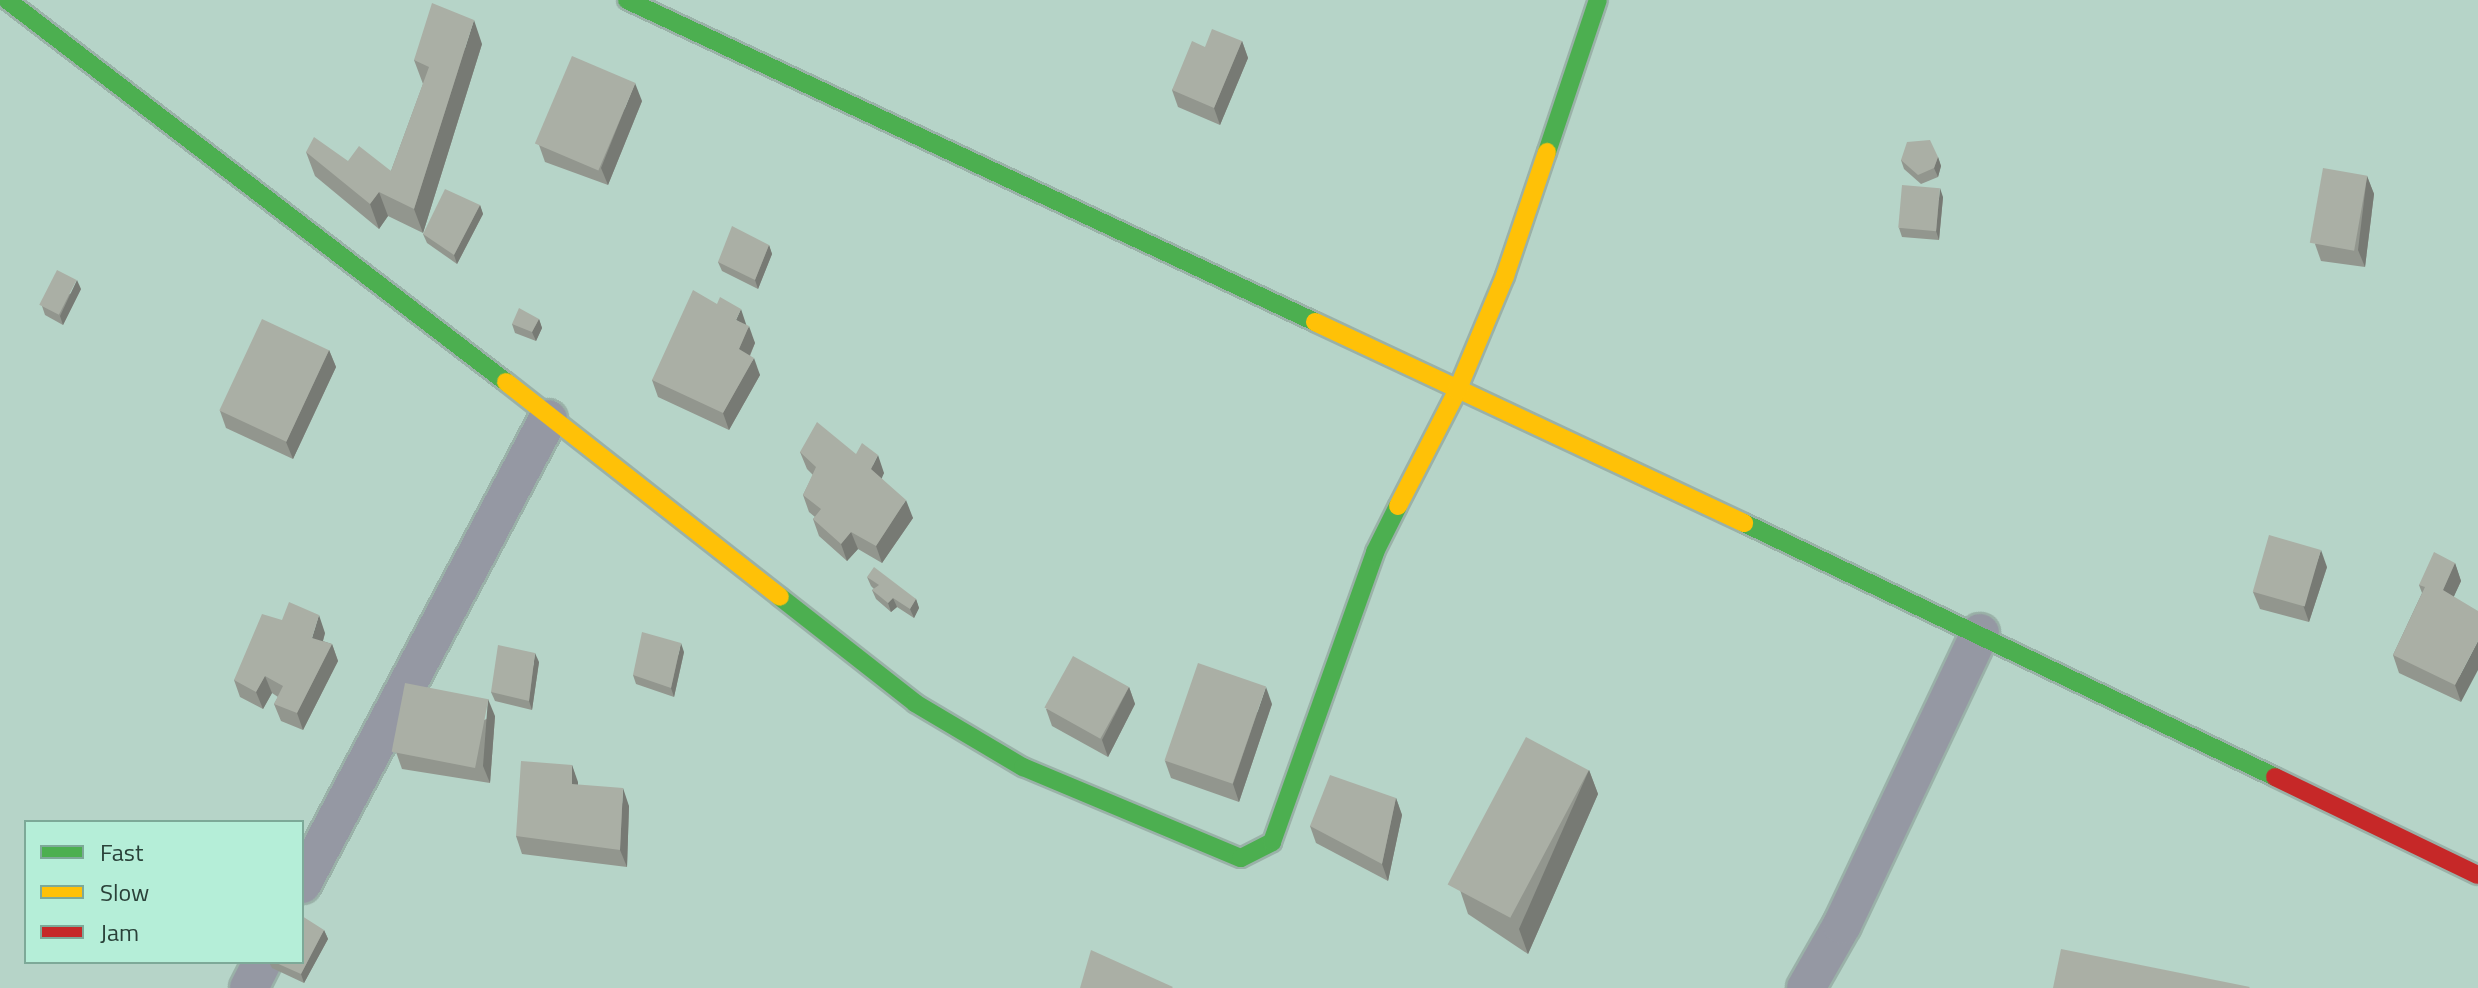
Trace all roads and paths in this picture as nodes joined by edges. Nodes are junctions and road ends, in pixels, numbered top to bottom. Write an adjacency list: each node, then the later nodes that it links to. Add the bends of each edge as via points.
1 (7, 0): 5 (main road, via 324,240)
2 (627, 0): 4 (main road)
3 (1598, 0): 4 (main road, via 1505,276)
4 (1457, 391): 5 (main road, via 1375,552 1272,842 1241,858 1102,803 962,734); 6 (main road)
5 (548, 419): 8 (street)
6 (1980, 633): 7 (main road); 11 (street, via 1842,925)
7 (2478, 875)
8 (304, 880)
9 (261, 964): 10 (street)
10 (249, 988)
11 (1806, 988)

